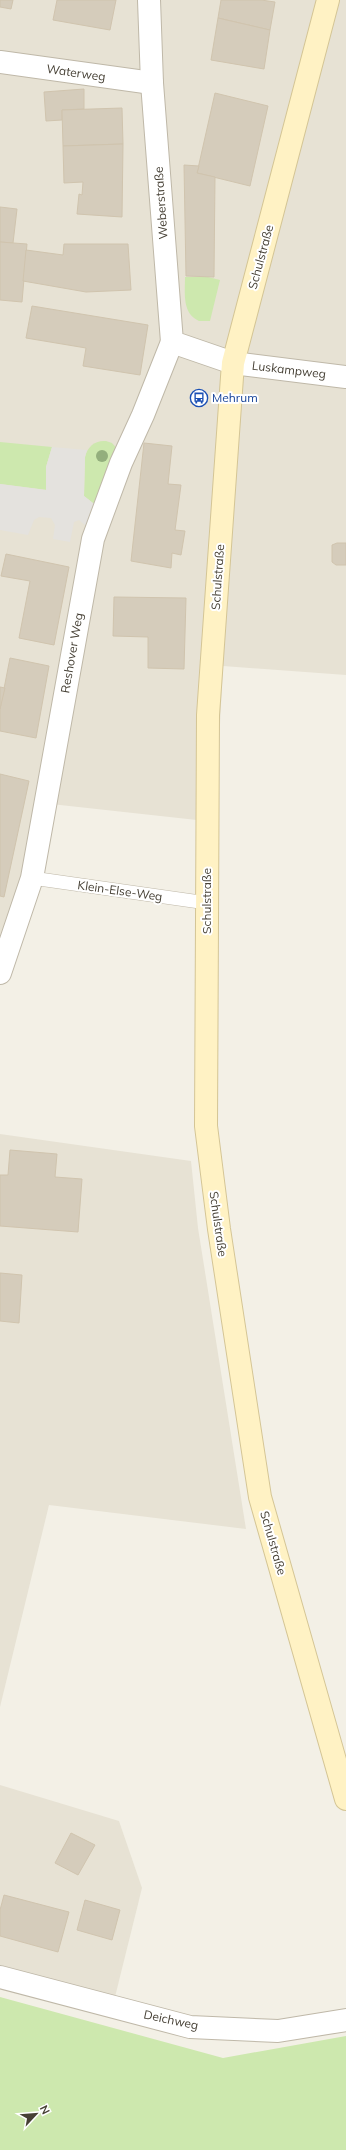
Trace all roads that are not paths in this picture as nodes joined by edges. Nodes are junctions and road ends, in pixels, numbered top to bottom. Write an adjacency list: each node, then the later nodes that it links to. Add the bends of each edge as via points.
1 (149, 0): 4 (street, Weberstraße)
2 (328, 0): 6 (main road, Schulstraße)
3 (0, 62): 4 (street, Waterweg)
4 (152, 83): 5 (street, Weberstraße)
5 (172, 342): 6 (street); 8 (street, Reshover Weg, via 93,539)
6 (233, 363): 7 (street, Luskampweg); 9 (main road, Schulstraße, via 208,715)
7 (346, 378)
8 (32, 878): 9 (lane, Klein-Else-Weg); 10 (street, Reshover Weg)
9 (207, 903): 11 (main road, Schulstraße, via 206,1126 252,1450 260,1497)
10 (0, 974)
11 (345, 1793)
12 (0, 1977): 13 (street, Deichweg, via 190,2027 278,2030)
13 (346, 2020)

